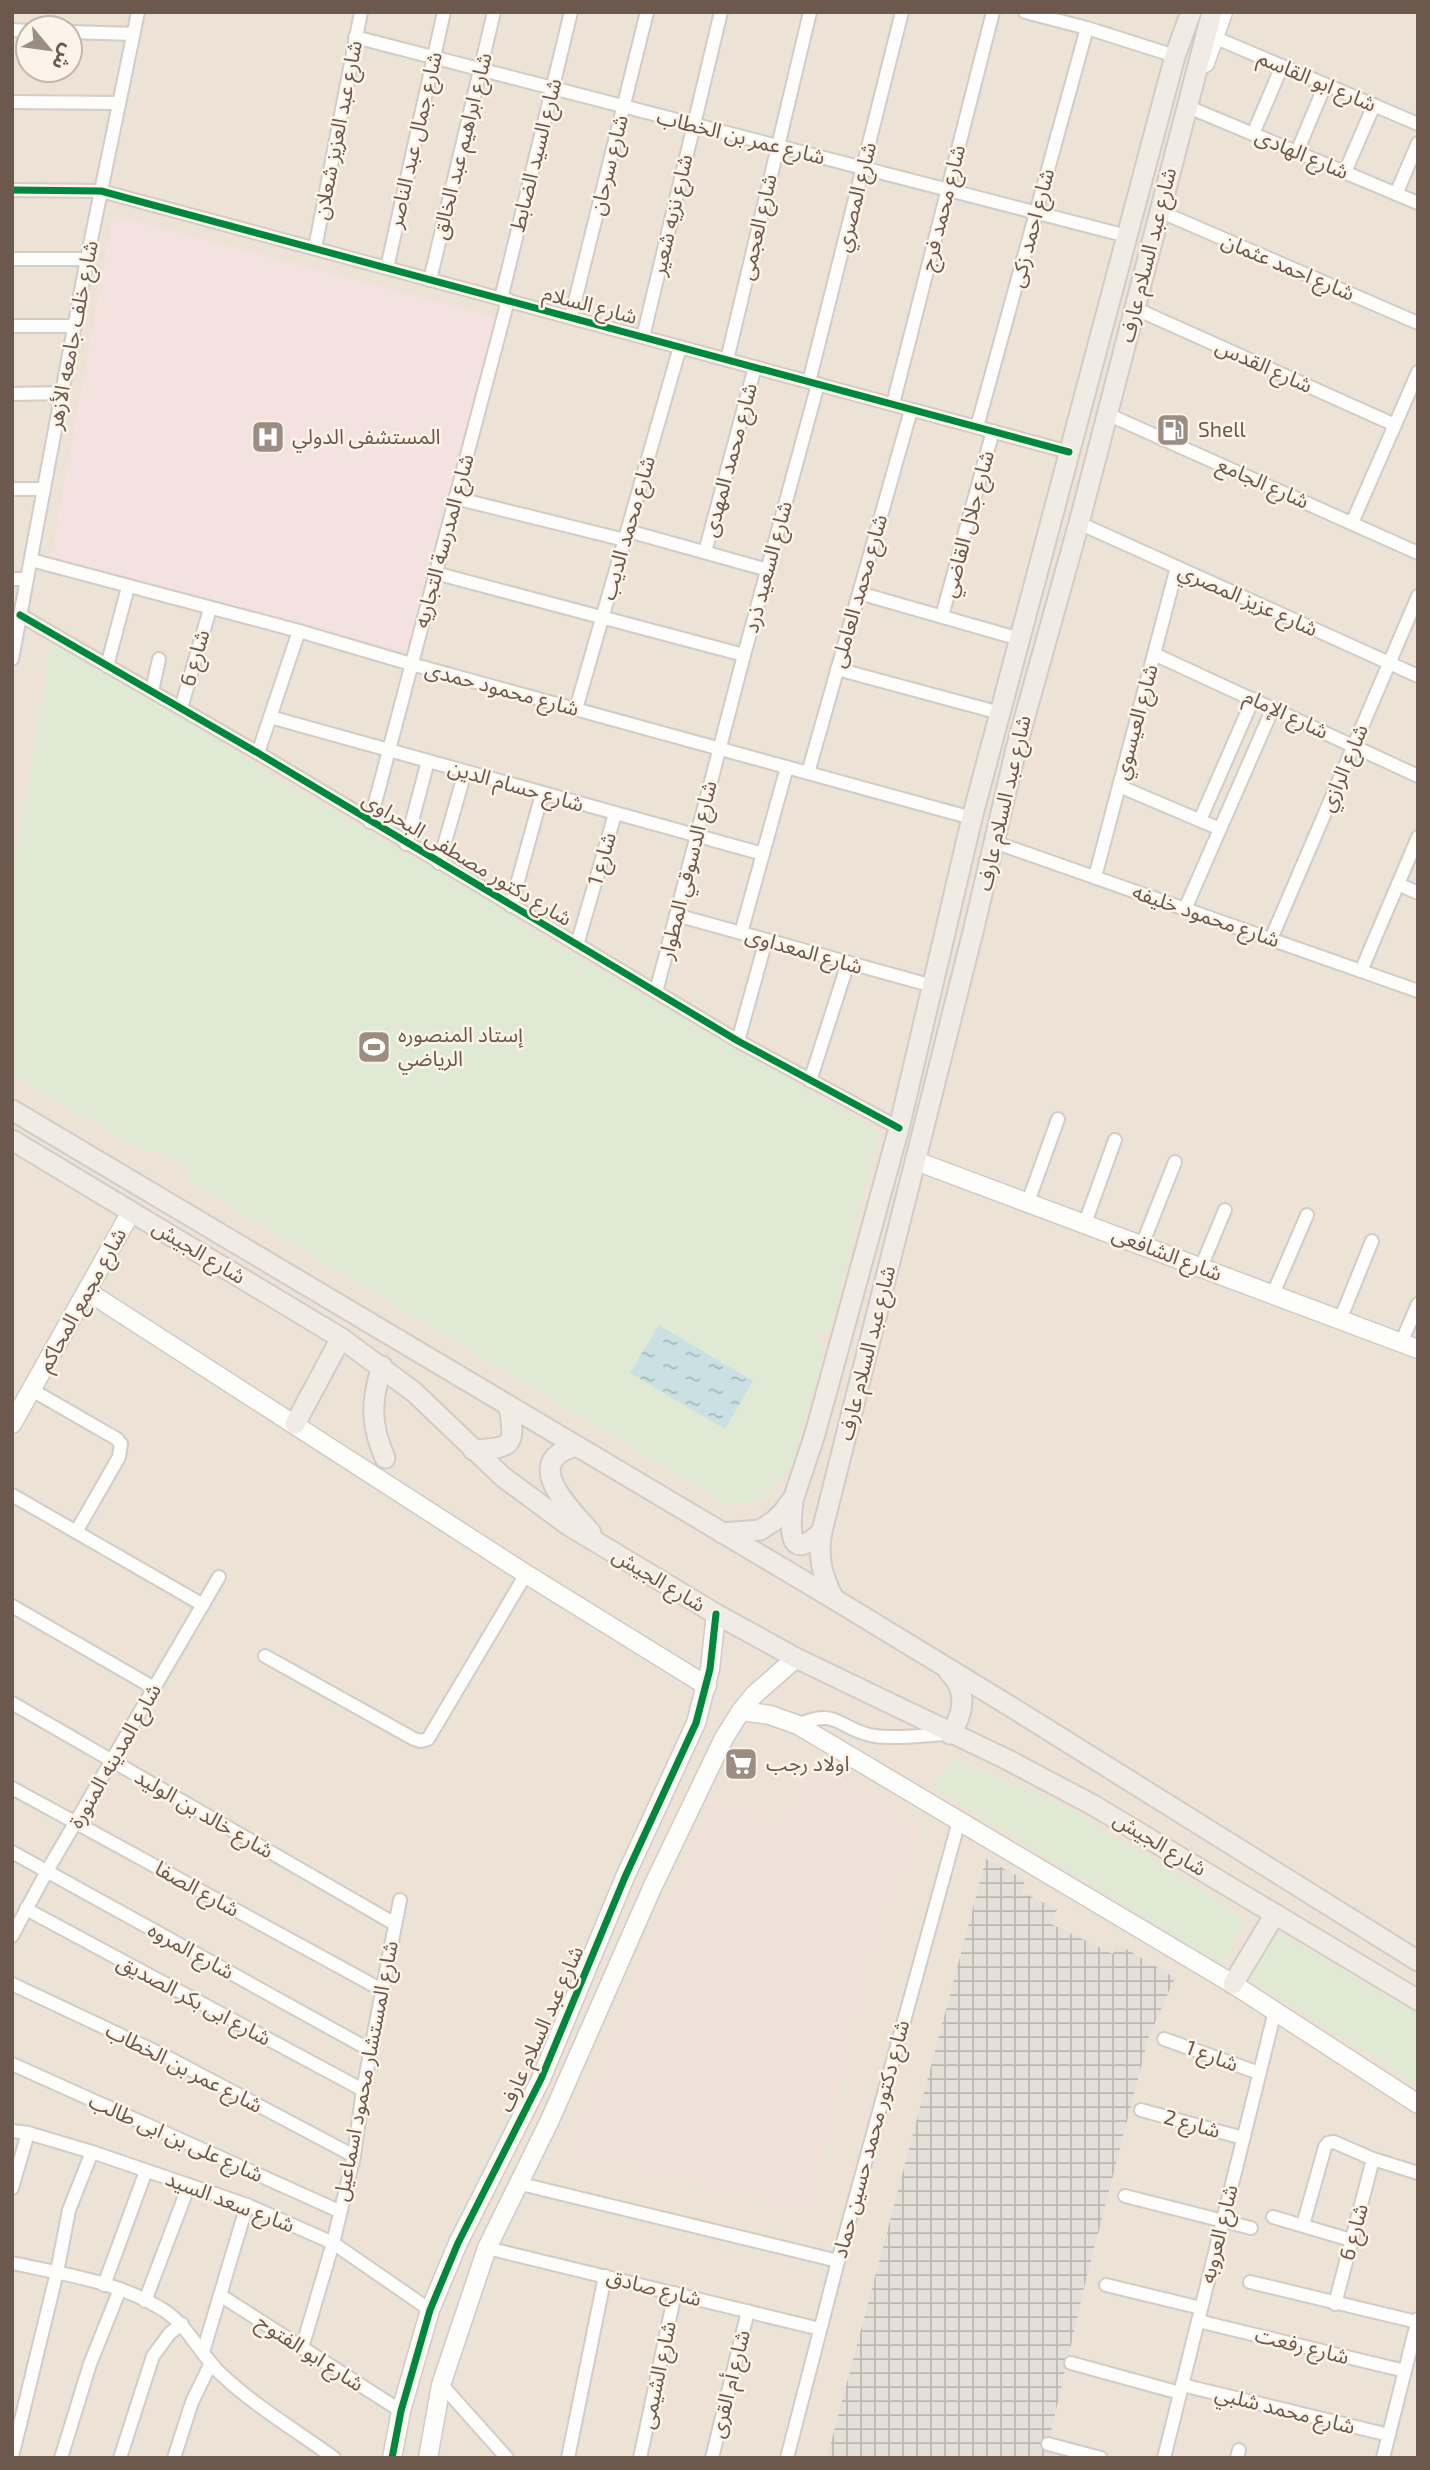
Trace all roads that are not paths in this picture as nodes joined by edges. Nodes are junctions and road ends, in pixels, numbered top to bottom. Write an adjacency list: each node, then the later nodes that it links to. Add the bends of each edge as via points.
1 (138, 12): 18 (street, شارع خلف جامعه الأزهر)
2 (361, 12): 19 (street, شارع عبد العزيز شعلان)
3 (444, 12): 21 (street, شارع جمال عبد الناصر)
4 (494, 12): 24 (street, شارع ابراهيم عبد الخالق)
5 (571, 12): 26 (street, شارع السيد الضابط)
6 (647, 12): 31 (street, شارع سرحان)
7 (721, 12): 32 (street, شارع نزيه شعير)
8 (810, 12): 36 (street, شارع العجمى)
9 (902, 12): 38 (street, شارع المصري)
10 (993, 12): 41 (street, شارع محمد فرج)
11 (1025, 12): 16 (street)
12 (1182, 12): 22 (street, شارع عبد السلام عارف)
13 (1191, 12): 22 (main road)
14 (1212, 12): 27 (main road)
15 (1223, 12): 20 (street, شارع عبد السلام عارف)
16 (1087, 28): 22 (street); 46 (street, شارع احمد زكى)
17 (84, 32): 18 (street)
18 (133, 34): 29 (street, شارع خلف جامعه الأزهر)
19 (355, 37): 21 (street, شارع عمر بن الخطاب); 48 (street, شارع عبد العزيز شعلان)
20 (1216, 38): 23 (street, شارع ابو القاسم); 27 (street, شارع عبد السلام عارف)
21 (433, 57): 24 (street, شارع عمر بن الخطاب); 51 (street, شارع جمال عبد الناصر)
22 (1175, 57): 47 (main road, شارع عبد السلام عارف)
23 (1282, 66): 25 (street, شارع ابو القاسم); 34 (street)
24 (481, 69): 26 (street, شارع عمر بن الخطاب); 52 (street, شارع ابراهيم عبد الخالق)
25 (1325, 85): 30 (street, شارع ابو القاسم); 37 (street)
26 (552, 88): 31 (street, شارع عمر بن الخطاب); 53 (street, شارع السيد الضابط)
27 (1188, 99): 34 (street, شارع الهادى); 45 (main road, شارع عبد السلام عارف)
28 (12, 102): 29 (street)
29 (119, 103): 42 (street, شارع خلف جامعه الأزهر)
30 (1374, 105): 33 (street, شارع ابو القاسم); 39 (street)
31 (623, 106): 32 (street, شارع عمر بن الخطاب); 55 (street, شارع سرحان)
32 (694, 124): 36 (street, شارع عمر بن الخطاب); 59 (street, شارع نزيه شعير)
33 (1418, 124)
34 (1253, 134): 37 (street, شارع الهادى)
35 (1418, 143): 43 (street)
36 (777, 146): 38 (street, شارع عمر بن الخطاب); 61 (street, شارع العجمى)
37 (1297, 152): 39 (street, شارع الهادى)
38 (863, 168): 41 (street, شارع عمر بن الخطاب); 64 (street, شارع المصري)
39 (1345, 172): 43 (street, شارع الهادى)
40 (12, 190): 42 (street, شارع السلام)
41 (948, 190): 46 (street, شارع عمر بن الخطاب); 67 (street, شارع محمد فرج)
42 (101, 191): 48 (street, شارع السلام); 50 (street, شارع خلف جامعه الأزهر)
43 (1396, 194): 44 (street, شارع الهادى)
44 (1418, 203)
45 (1159, 211): 54 (main road, شارع عبد السلام عارف); 56 (street, شارع احمد عثمان)
46 (1036, 212): 47 (street, شارع عمر بن الخطاب); 71 (street, شارع احمد زكى)
47 (1127, 236): 73 (main road, شارع عبد السلام عارف)
48 (315, 248): 51 (street, شارع السلام)
49 (12, 259): 50 (street)
50 (87, 259): 58 (street, شارع خلف جامعه الأزهر)
51 (387, 268): 52 (street, شارع السلام)
52 (430, 279): 53 (street, شارع السلام)
53 (505, 300): 55 (street, شارع السلام); 76 (street, شارع المدرسة التجاريه)
54 (1134, 308): 69 (main road, شارع عبد السلام عارف); 70 (street, شارع القدس)
55 (571, 317): 59 (street, شارع السلام)
56 (1418, 323)
57 (12, 326): 58 (street)
58 (75, 326): 65 (street, شارع خلف جامعه الأزهر)
59 (643, 337): 60 (street, شارع السلام)
60 (680, 347): 61 (street, شارع السلام); 79 (street, شارع محمد الديب)
61 (727, 360): 62 (street, شارع السلام)
62 (755, 367): 64 (street, شارع السلام); 80 (street, شارع محمد المهدى)
63 (1418, 372): 70 (street)
64 (814, 383): 67 (street, شارع السلام); 84 (street, شارع السعيد ذرد)
65 (62, 393): 66 (street); 75 (street, شارع خلف جامعه الأزهر)
66 (12, 394)
67 (893, 404): 68 (street, شارع السلام)
68 (911, 410): 71 (street, شارع السلام); 89 (street, شارع محمد العاملى)
69 (1107, 414): 77 (main road, شارع عبد السلام عارف); 78 (street, شارع الجامع)
70 (1395, 425): 78 (street)
71 (977, 427): 72 (street, شارع السلام)
72 (993, 432): 73 (street, شارع السلام); 94 (street, شارع جلال القاضي)
73 (1069, 452): 96 (main road, شارع عبد السلام عارف)
74 (12, 489): 75 (street)
75 (44, 489): 82 (street, شارع خلف جامعه الأزهر)
76 (456, 498): 79 (street); 85 (street, شارع المدرسة التجاريه)
77 (1079, 523): 83 (street, شارع عزيز المصري); 131 (main road, شارع عبد السلام عارف)
78 (1352, 523): 81 (street, شارع الجامع)
79 (626, 536): 80 (street); 93 (street, شارع محمد الديب)
80 (705, 552): 84 (street)
81 (1418, 553)
82 (31, 561): 87 (street, شارع خلف جامعه الأزهر); 88 (street, شارع محمود حمدى)
83 (1177, 567): 97 (street, شارع العيسوي); 101 (street, شارع عزيز المصري)
84 (768, 570): 98 (street, شارع السعيد ذرد)
85 (435, 573): 93 (street); 102 (street, شارع المدرسة التجاريه)
86 (12, 579): 87 (street)
87 (27, 579): 92 (street, شارع خلف جامعه الأزهر)
88 (128, 587): 91 (street, شارع محمود حمدى); 103 (street)
89 (859, 593): 94 (street); 104 (street, شارع محمد العاملى)
90 (1418, 596): 101 (street, شارع الرازي)
91 (210, 609): 95 (street, شارع محمود حمدى); 108 (street, شارع 6)
92 (20, 615): 99 (street, شارع خلف جامعه الأزهر); 103 (street, شارع دكتور مصطفى البحراوى)
93 (603, 617): 98 (street); 110 (street, شارع محمد الديب)
94 (942, 617): 96 (street)
95 (299, 631): 102 (street, شارع محمود حمدى); 112 (street)
96 (1020, 639): 111 (main road, شارع عبد السلام عارف)
97 (1154, 654): 107 (street, شارع الإمام); 122 (street, شارع العيسوي)
98 (744, 655): 114 (street, شارع السعيد ذرد)
99 (12, 659)
100 (159, 659): 106 (street)
101 (1389, 663): 105 (street, شارع عزيز المصري); 113 (street, شارع الرازي)
102 (411, 664): 110 (street, شارع محمود حمدى); 115 (street, شارع المدرسة التجاريه)
103 (107, 666): 106 (street, شارع دكتور مصطفى البحراوى)
104 (837, 669): 111 (street); 120 (street, شارع محمد العاملى)
105 (1418, 676)
106 (152, 691): 108 (street, شارع دكتور مصطفى البحراوى)
107 (1253, 699): 109 (street, شارع الإمام); 126 (street)
108 (181, 708): 116 (street, شارع دكتور مصطفى البحراوى)
109 (1273, 708): 113 (street, شارع الإمام); 128 (street)
110 (576, 709): 114 (street, شارع محمود حمدى)
111 (1000, 713): 125 (main road, شارع عبد السلام عارف)
112 (270, 717): 115 (street, شارع حسام الدين); 116 (street)
113 (1353, 745): 121 (street, شارع الإمام); 142 (street, شارع الرازي)
114 (719, 749): 118 (street, شارع محمود حمدى); 129 (street, شارع الدسوقي المطوار)
115 (388, 750): 117 (street, شارع حسام الدين); 127 (street, شارع المدرسة التجاريه)
116 (258, 753): 127 (street, شارع دكتور مصطفى البحراوى)
117 (428, 761): 119 (street, شارع حسام الدين); 132 (street)
118 (787, 768): 120 (street, شارع محمود حمدى); 133 (street)
119 (465, 772): 123 (street, شارع حسام الدين); 134 (street)
120 (808, 773): 125 (street, شارع محمود حمدى)
121 (1418, 776)
122 (1119, 786): 126 (street); 135 (street, شارع العيسوي)
123 (541, 793): 124 (street, شارع حسام الدين); 138 (street)
124 (615, 814): 129 (street, شارع حسام الدين); 144 (street, شارع 1)
125 (972, 818): 147 (main road, شارع عبد السلام عارف)
126 (1200, 820): 128 (street)
127 (370, 822): 132 (street, شارع دكتور مصطفى البحراوى)
128 (1220, 829): 139 (street)
129 (696, 836): 133 (street, شارع حسام الدين); 140 (street, شارع الدسوقي المطوار)
130 (1418, 837): 136 (street)
131 (995, 842): 135 (street, شارع محمود خليفه); 157 (main road, شارع عبد السلام عارف)
132 (407, 844): 134 (street, شارع دكتور مصطفى البحراوى)
133 (763, 854): 141 (street)
134 (439, 863): 138 (street, شارع دكتور مصطفى البحراوى)
135 (1095, 877): 139 (street, شارع محمود خليفه)
136 (1398, 884): 137 (street); 146 (street)
137 (1418, 893)
138 (512, 906): 144 (street, شارع دكتور مصطفى البحراوى)
139 (1185, 909): 142 (street, شارع محمود خليفه)
140 (676, 915): 141 (street, شارع المعداوى); 149 (street, شارع الدسوقي المطوار)
141 (741, 933): 143 (street, شارع المعداوى)
142 (1271, 939): 146 (street, شارع محمود خليفه)
143 (766, 940): 145 (street, شارع المعداوى); 150 (street)
144 (577, 945): 149 (street, شارع دكتور مصطفى البحراوى)
145 (848, 963): 147 (street, شارع المعداوى); 151 (street)
146 (1361, 971): 148 (street, شارع محمود خليفه)
147 (933, 986): 154 (main road, شارع عبد السلام عارف)
148 (1418, 991)
149 (656, 992): 150 (street, شارع دكتور مصطفى البحراوى)
150 (737, 1041): 151 (street, شارع دكتور مصطفى البحراوى)
151 (810, 1081): 154 (street, شارع دكتور مصطفى البحراوى)
152 (12, 1110): 175 (main road, شارع الجيش)
153 (1058, 1119): 159 (street)
154 (899, 1128): 182 (main road, شارع عبد السلام عارف)
155 (12, 1140): 161 (main road, شارع الجيش)
156 (1115, 1140): 163 (street)
157 (916, 1161): 159 (street, شارع الشافعى); 183 (main road, شارع عبد السلام عارف)
158 (1175, 1161): 165 (street)
159 (1028, 1202): 163 (street, شارع الشافعى)
160 (1225, 1210): 166 (street)
161 (131, 1212): 167 (street, شارع مجمع المحاكم); 171 (main road, شارع الجيش)
162 (1307, 1215): 168 (street)
163 (1085, 1223): 165 (street, شارع الشافعى)
164 (1372, 1241): 170 (street)
165 (1142, 1245): 166 (street, شارع الشافعى)
166 (1201, 1267): 168 (street, شارع الشافعى)
167 (87, 1291): 174 (street, شارع مجمع المحاكم); 177 (street)
168 (1273, 1294): 170 (street, شارع الشافعى)
169 (1418, 1304): 172 (street)
170 (1340, 1320): 172 (street, شارع الشافعى)
171 (341, 1338): 173 (main road, شارع الجيش); 177 (main road)
172 (1409, 1346)
173 (382, 1366): 179 (main road, شارع الجيش, via 445,1420); 180 (main road, via 373,1413 376,1437)
174 (32, 1390): 176 (street, شارع مجمع المحاكم); 184 (street, via 121,1444 119,1457)
175 (509, 1407): 178 (main road, شارع الجيش); 179 (main road, via 513,1434 509,1443 502,1448)
176 (12, 1424)
177 (295, 1424): 187 (street)
178 (576, 1447): 185 (main road, شارع الجيش); 186 (main road, via 554,1458 551,1483)
179 (472, 1450): 186 (main road, شارع الجيش, via 534,1502)
180 (386, 1458)
181 (12, 1495): 184 (street)
182 (794, 1497): 183 (main road, via 790,1527 794,1540 807,1544); 185 (main road, شارع عبد السلام عارف, via 760,1530)
183 (822, 1531): 189 (main road, شارع عبد السلام عارف, via 822,1572)
184 (76, 1532): 190 (street)
185 (721, 1533): 189 (main road, شارع الجيش)
186 (602, 1546): 192 (main road, شارع الجيش)
187 (526, 1574): 193 (street, via 428,1739 414,1739); 196 (street)
188 (219, 1577): 190 (street, شارع المدينه المنورة)
189 (834, 1599): 195 (main road, شارع الجيش)
190 (203, 1605): 197 (street, شارع المدينه المنورة)
191 (12, 1606): 197 (street)
192 (716, 1614): 194 (main road, شارع الجيش); 196 (street, شارع عبد السلام عارف)
193 (265, 1656)
194 (796, 1658): 199 (street, شارع عبد السلام عارف); 201 (main road, شارع الجيش)
195 (943, 1666): 201 (main road, via 953,1675 962,1698 958,1723); 216 (main road, شارع الجيش)
196 (707, 1686): 208 (street, شارع عبد السلام عارف, via 696,1723)
197 (154, 1688): 202 (street, شارع المدينه المنورة)
198 (12, 1703): 202 (street, شارع خالد بن الوليد)
199 (741, 1711): 200 (street); 209 (street, شارع عبد السلام عارف)
200 (798, 1725): 201 (street, via 827,1717 875,1736); 204 (street)
201 (950, 1734): 212 (main road, شارع الجيش, via 1094,1805)
202 (112, 1761): 205 (street, شارع المدينه المنورة); 214 (street, شارع خالد بن الوليد)
203 (12, 1788): 205 (street, شارع الصفا)
204 (959, 1821): 218 (street); 253 (street, شارع دكتور محمد حسين حماد)
205 (76, 1822): 207 (street, شارع المدينه المنورة); 219 (street, شارع الصفا)
206 (12, 1852): 207 (street, شارع المروه)
207 (47, 1871): 211 (street, شارع المدينه المنورة); 225 (street, شارع المروه)
208 (625, 1877): 209 (street); 220 (street, شارع عبد السلام عارف)
209 (652, 1888): 222 (street, شارع عبد السلام عارف)
210 (400, 1900): 214 (street, شارع المستشار محمود اسماعيل)
211 (26, 1909): 213 (street, شارع المدينه المنورة); 228 (street, شارع ابى بكر الصديق)
212 (1275, 1914): 218 (main road); 221 (main road, شارع الجيش)
213 (15, 1920): 215 (street, شارع المدينه المنورة)
214 (395, 1924): 219 (street, شارع المستشار محمود اسماعيل)
215 (12, 1936)
216 (1418, 1961)
217 (12, 1984): 235 (street, شارع عمر بن الخطاب, via 167,2057)
218 (1233, 1984): 223 (street)
219 (382, 1990): 225 (street, شارع المستشار محمود اسماعيل)
220 (575, 1998): 222 (street); 237 (street, شارع عبد السلام عارف)
221 (1418, 2000)
222 (597, 2009): 240 (street, شارع عبد السلام عارف)
223 (1275, 2011): 227 (street, شارع العروبه); 229 (street)
224 (1164, 2039): 227 (street, شارع 1)
225 (370, 2050): 228 (street, شارع المستشار محمود اسماعيل)
226 (12, 2064): 245 (street, شارع على بن ابى طالب)
227 (1259, 2073): 233 (street, شارع العروبه)
228 (363, 2090): 235 (street, شارع المستشار محمود اسماعيل)
229 (1418, 2104)
230 (1141, 2110): 233 (street, شارع 2)
231 (12, 2131): 232 (street, شارع سعد السيد)
232 (28, 2133): 234 (street, شارع سعد السيد); 242 (street)
233 (1243, 2138): 247 (street, شارع العروبه)
234 (92, 2152): 238 (street, شارع سعد السيد); 255 (street, via 69,2210)
235 (354, 2156): 245 (street, شارع المستشار محمود اسماعيل)
236 (1373, 2159): 239 (street); 248 (street, via 1328,2143); 250 (street, شارع 6)
237 (499, 2163): 240 (street); 265 (street, شارع عبد السلام عارف)
238 (146, 2171): 241 (street, شارع سعد السيد); 258 (street)
239 (1418, 2173)
240 (520, 2179): 252 (street, شارع عبد السلام عارف); 253 (street)
241 (189, 2185): 244 (street, شارع سعد السيد); 263 (street)
242 (12, 2188)
243 (1125, 2196): 247 (street)
244 (247, 2206): 251 (street, شارع سعد السيد); 262 (street)
245 (339, 2211): 251 (street, شارع المستشار محمود اسماعيل)
246 (1273, 2217): 248 (street)
247 (1223, 2221): 249 (street); 267 (street, شارع العروبه)
248 (1303, 2225): 250 (street)
249 (1251, 2228)
250 (1351, 2240): 264 (street, شارع 6)
251 (333, 2243): 265 (street, شارع سعد السيد); 271 (street, شارع المستشار محمود اسماعيل)
252 (487, 2248): 256 (street, شارع صادق); 275 (street, شارع عبد السلام عارف)
253 (838, 2261): 270 (street, شارع دكتور محمد حسين حماد)
254 (12, 2263): 255 (street)
255 (57, 2272): 258 (street); 281 (street)
256 (605, 2276): 261 (street, شارع صادق); 289 (street)
257 (1250, 2283): 264 (street)
258 (104, 2285): 260 (street)
259 (1106, 2285): 267 (street, شارع رفعت)
260 (120, 2289): 263 (street); 282 (street, via 90,2364)
261 (675, 2293): 266 (street, شارع صادق); 290 (street, شارع الشيمى)
262 (220, 2295): 271 (street, شارع ابو الفتوح); 272 (street)
263 (145, 2301): 269 (street)
264 (1335, 2304): 268 (street)
265 (430, 2310): 277 (street, شارع عبد السلام عارف)
266 (748, 2311): 270 (street, شارع صادق); 291 (street, شارع أم القرى)
267 (1199, 2314): 274 (street, شارع رفعت); 276 (street, شارع العروبه)
268 (1417, 2320): 274 (street)
269 (182, 2324): 272 (street); 283 (street, via 153,2356)
270 (820, 2329): 292 (street, شارع دكتور محمد حسين حماد)
271 (302, 2348): 277 (street, شارع ابو الفتوح)
272 (207, 2358): 284 (street); 285 (street, via 230,2383)
273 (1071, 2363): 276 (street, شارع محمد شلبي)
274 (1405, 2371): 278 (street)
275 (441, 2384): 280 (street); 287 (street, شارع عبد السلام عارف)
276 (1181, 2389): 278 (street, شارع محمد شلبي); 294 (street, شارع العروبه)
277 (401, 2412): 286 (street, شارع عبد السلام عارف)
278 (1389, 2435): 295 (street)
279 (1048, 2445): 293 (street)
280 (494, 2452): 288 (street)
281 (12, 2456)
282 (61, 2458)
283 (120, 2458)
284 (174, 2458)
285 (334, 2458)
286 (392, 2458)
287 (428, 2458)
288 (506, 2458)
289 (568, 2458)
290 (640, 2458)
291 (712, 2458)
292 (787, 2458)
293 (1101, 2458)
294 (1164, 2458)
295 (1383, 2458)

